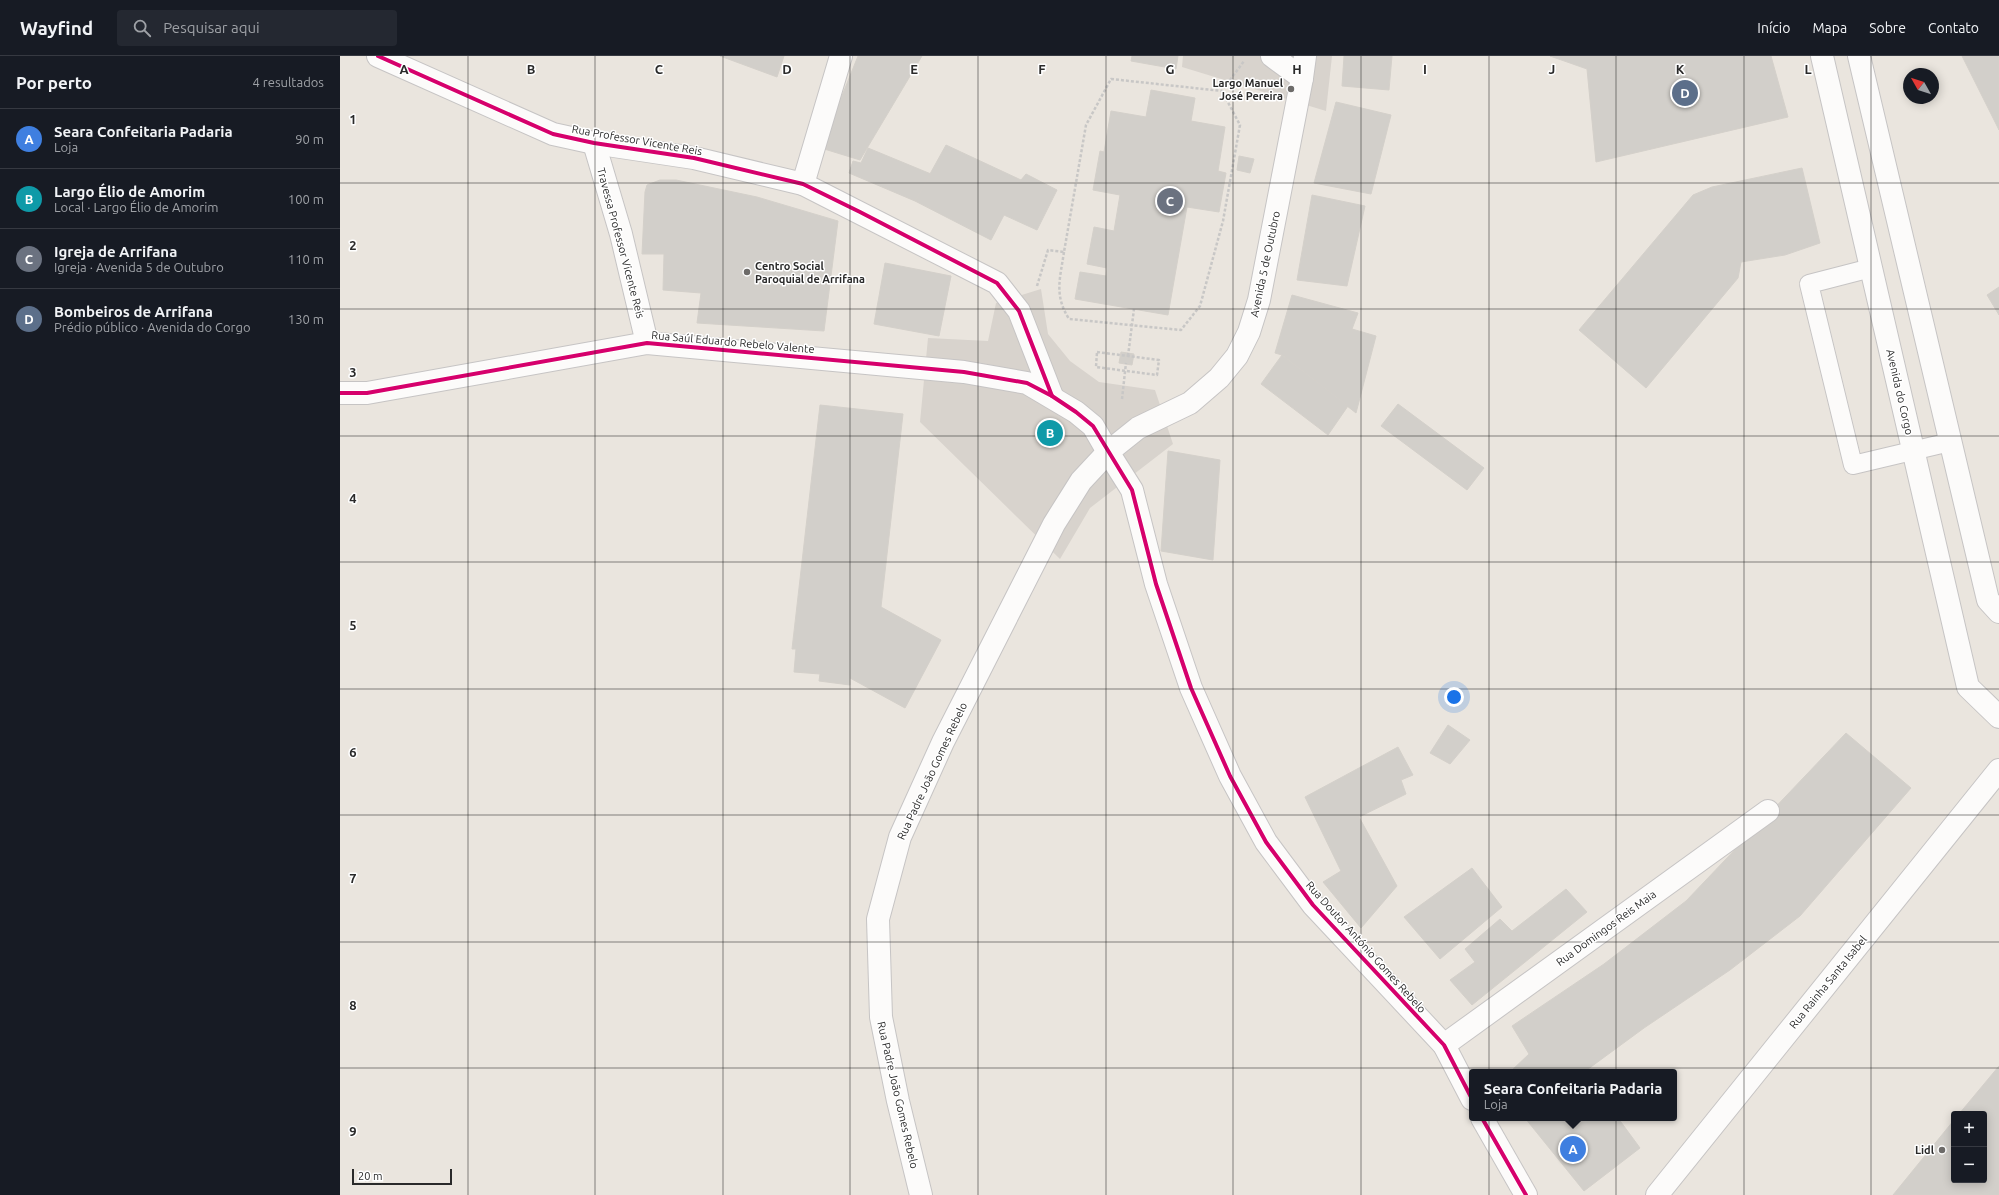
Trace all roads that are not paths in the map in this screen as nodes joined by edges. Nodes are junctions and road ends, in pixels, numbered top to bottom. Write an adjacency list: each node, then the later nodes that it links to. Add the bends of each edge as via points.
1 (378, 56): 8 (street, Rua Professor Vicente Reis, via 553,134)
2 (841, 56): 9 (street)
3 (1272, 56): 7 (street)
4 (1305, 56): 7 (street, Avenida 5 de Outubro)
5 (1822, 56): 10 (street, Avenida do Corgo)
6 (1859, 56): 14 (street)
7 (1302, 78): 16 (street, Avenida 5 de Outubro, via 1259,300 1249,332 1237,356 1219,378 1190,403 1138,428)
8 (594, 143): 9 (street, Rua Professor Vicente Reis, via 694,158); 11 (street, Travessa Professor Vicente Reis, via 621,234)
9 (803, 184): 13 (street, Rua Professor Vicente Reis, via 997,283 1019,311)
10 (1871, 268): 15 (street, Avenida do Corgo); 15 (lane, via 1809,284 1853,465)
11 (647, 342): 12 (street, Rua Saúl Eduardo Rebelo Valente, via 366,393); 13 (street, Rua Saúl Eduardo Rebelo Valente, via 964,372 1027,383)
12 (340, 393)
13 (1052, 396): 16 (street, Rua Saúl Eduardo Rebelo Valente, via 1092,426)
14 (1950, 442): 15 (lane); 17 (street, via 1988,600)
15 (1914, 450): 18 (street, Avenida do Corgo, via 1968,687)
16 (1108, 452): 21 (street, Rua Doutor António Gomes Rebelo, via 1132,490 1156,584 1191,688 1230,776 1266,842 1313,905); 24 (street, Rua Padre João Gomes Rebelo, via 1081,480 1054,524 943,742 900,837 878,919 880,1017)
17 (1999, 612)
18 (1999, 717)
19 (1999, 770): 26 (street, Rua Rainha Santa Isabel)
20 (1768, 811): 21 (street, Rua Domingos Reis Maia)
21 (1444, 1045): 22 (street, Rua Doutor António Gomes Rebelo)
22 (1469, 1093)
23 (1484, 1121): 25 (street)
24 (921, 1195)
25 (1526, 1195)
26 (1657, 1195)

